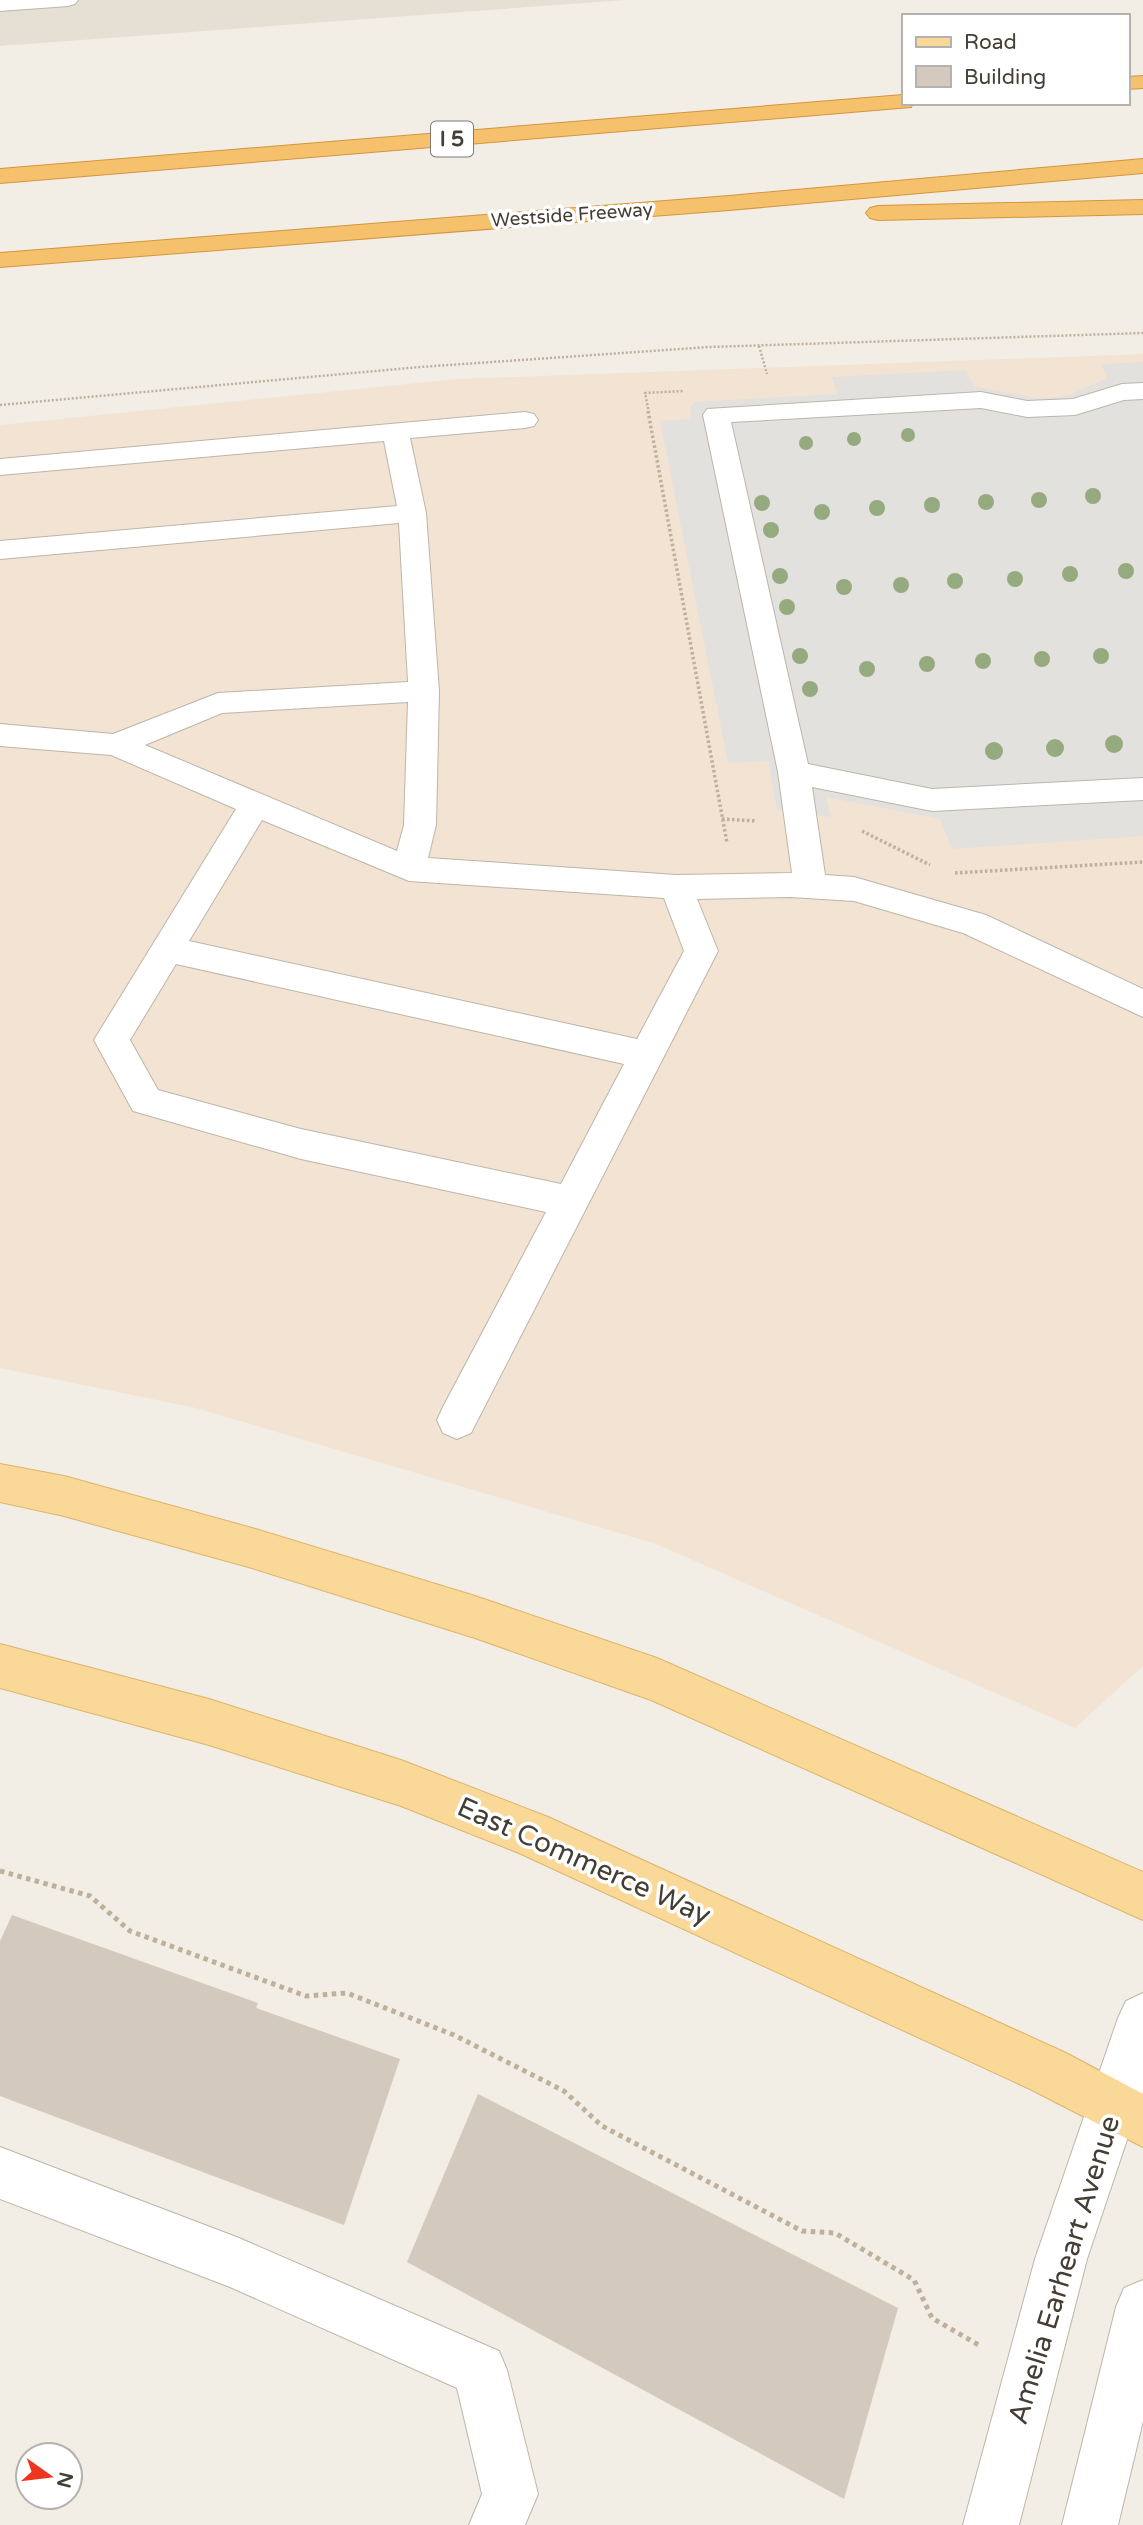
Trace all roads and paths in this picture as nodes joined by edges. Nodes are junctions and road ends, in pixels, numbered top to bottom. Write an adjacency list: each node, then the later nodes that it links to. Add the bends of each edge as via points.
1 (68, 0): 2 (street)
2 (26, 2): 3 (street)
3 (0, 5)
4 (902, 102): 6 (highway, I 5)
5 (1143, 166): 7 (highway, Westside Freeway)
6 (0, 176)
7 (729, 204): 8 (highway, via 889,214); 9 (highway, Westside Freeway)
8 (1143, 207)
9 (0, 260)
10 (1143, 333): 11 (path)
11 (759, 346): 12 (path); 15 (path, via 420,367)
12 (770, 386)
13 (687, 390): 27 (path, via 645,393)
14 (1143, 391): 24 (street, via 1122,392 1075,407 1027,409 981,400 716,415)
15 (0, 405)
16 (525, 420): 17 (street)
17 (395, 431): 18 (street); 19 (street)
18 (0, 467)
19 (412, 513): 20 (street); 21 (street)
20 (0, 550)
21 (424, 691): 23 (street, via 218,703); 29 (street, via 420,825)
22 (0, 735): 23 (street)
23 (116, 745): 26 (street)
24 (794, 772): 25 (street, via 932,800); 32 (street)
25 (1143, 789)
26 (255, 804): 29 (street); 33 (street)
27 (729, 855)
28 (1143, 862): 30 (path)
29 (409, 869): 31 (street)
30 (946, 873)
31 (676, 887): 32 (street); 35 (street, via 701,951)
32 (810, 887): 34 (street, via 854,889 974,924)
33 (168, 949): 35 (street); 36 (street, via 112,1041 146,1101 301,1144)
34 (1143, 1004)
35 (647, 1055): 36 (street)
36 (571, 1202): 37 (street)
37 (457, 1420)
38 (0, 1483): 41 (main road, via 252,1548 475,1617 657,1680)
39 (0, 1666): 43 (main road, East Commerce Way, via 209,1721 401,1783 531,1834 1048,2071)
40 (0, 1871): 46 (path, via 90,1896 130,1931 306,1996 346,1993 454,2035 564,2091 602,2126 802,2231 835,2233 891,2266 914,2280 932,2318)
41 (1143, 1896)
42 (1143, 2018): 43 (street, Amelia Earheart Avenue)
43 (1128, 2114): 48 (street, Amelia Earheart Avenue, via 1061,2259)
44 (0, 2173): 47 (street, via 239,2263 480,2370 510,2494)
45 (1143, 2307): 49 (street)
46 (993, 2353)
47 (497, 2525)
48 (991, 2525)
49 (1090, 2525)

